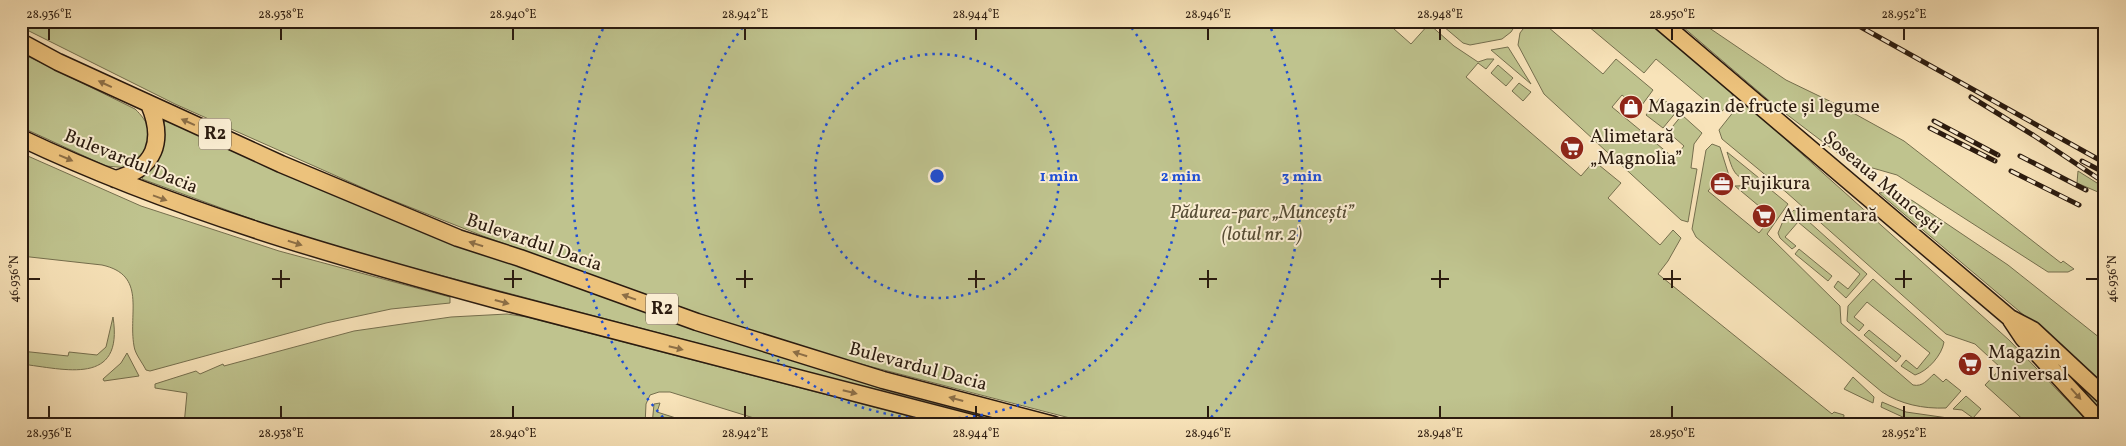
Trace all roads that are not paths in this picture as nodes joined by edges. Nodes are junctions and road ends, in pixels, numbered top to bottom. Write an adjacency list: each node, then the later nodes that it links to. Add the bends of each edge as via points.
1 (1660, 21): 6 (main road, Șoseaua Muncești)
2 (21, 42): 3 (main road, Bulevardul Dacia / R2, one-way to 2)
3 (149, 104): 5 (main road, via 156,128 156,144 150,158 131,175); 9 (main road, Bulevardul Dacia / R2, one-way to 3, via 883,380 753,340 458,238 280,164)
4 (21, 138): 5 (main road, Bulevardul Dacia / R2, one-way to 5)
5 (115, 179): 8 (main road, Bulevardul Dacia / R2, one-way to 8, via 248,229 357,262)
6 (2010, 318): 7 (main road, Șoseaua Muncești, via 2033,330); 10 (main road, Șoseaua Muncești, one-way to 10, via 2023,338)
7 (2105, 397)
8 (979, 425)
9 (1054, 425)
10 (2103, 425)

